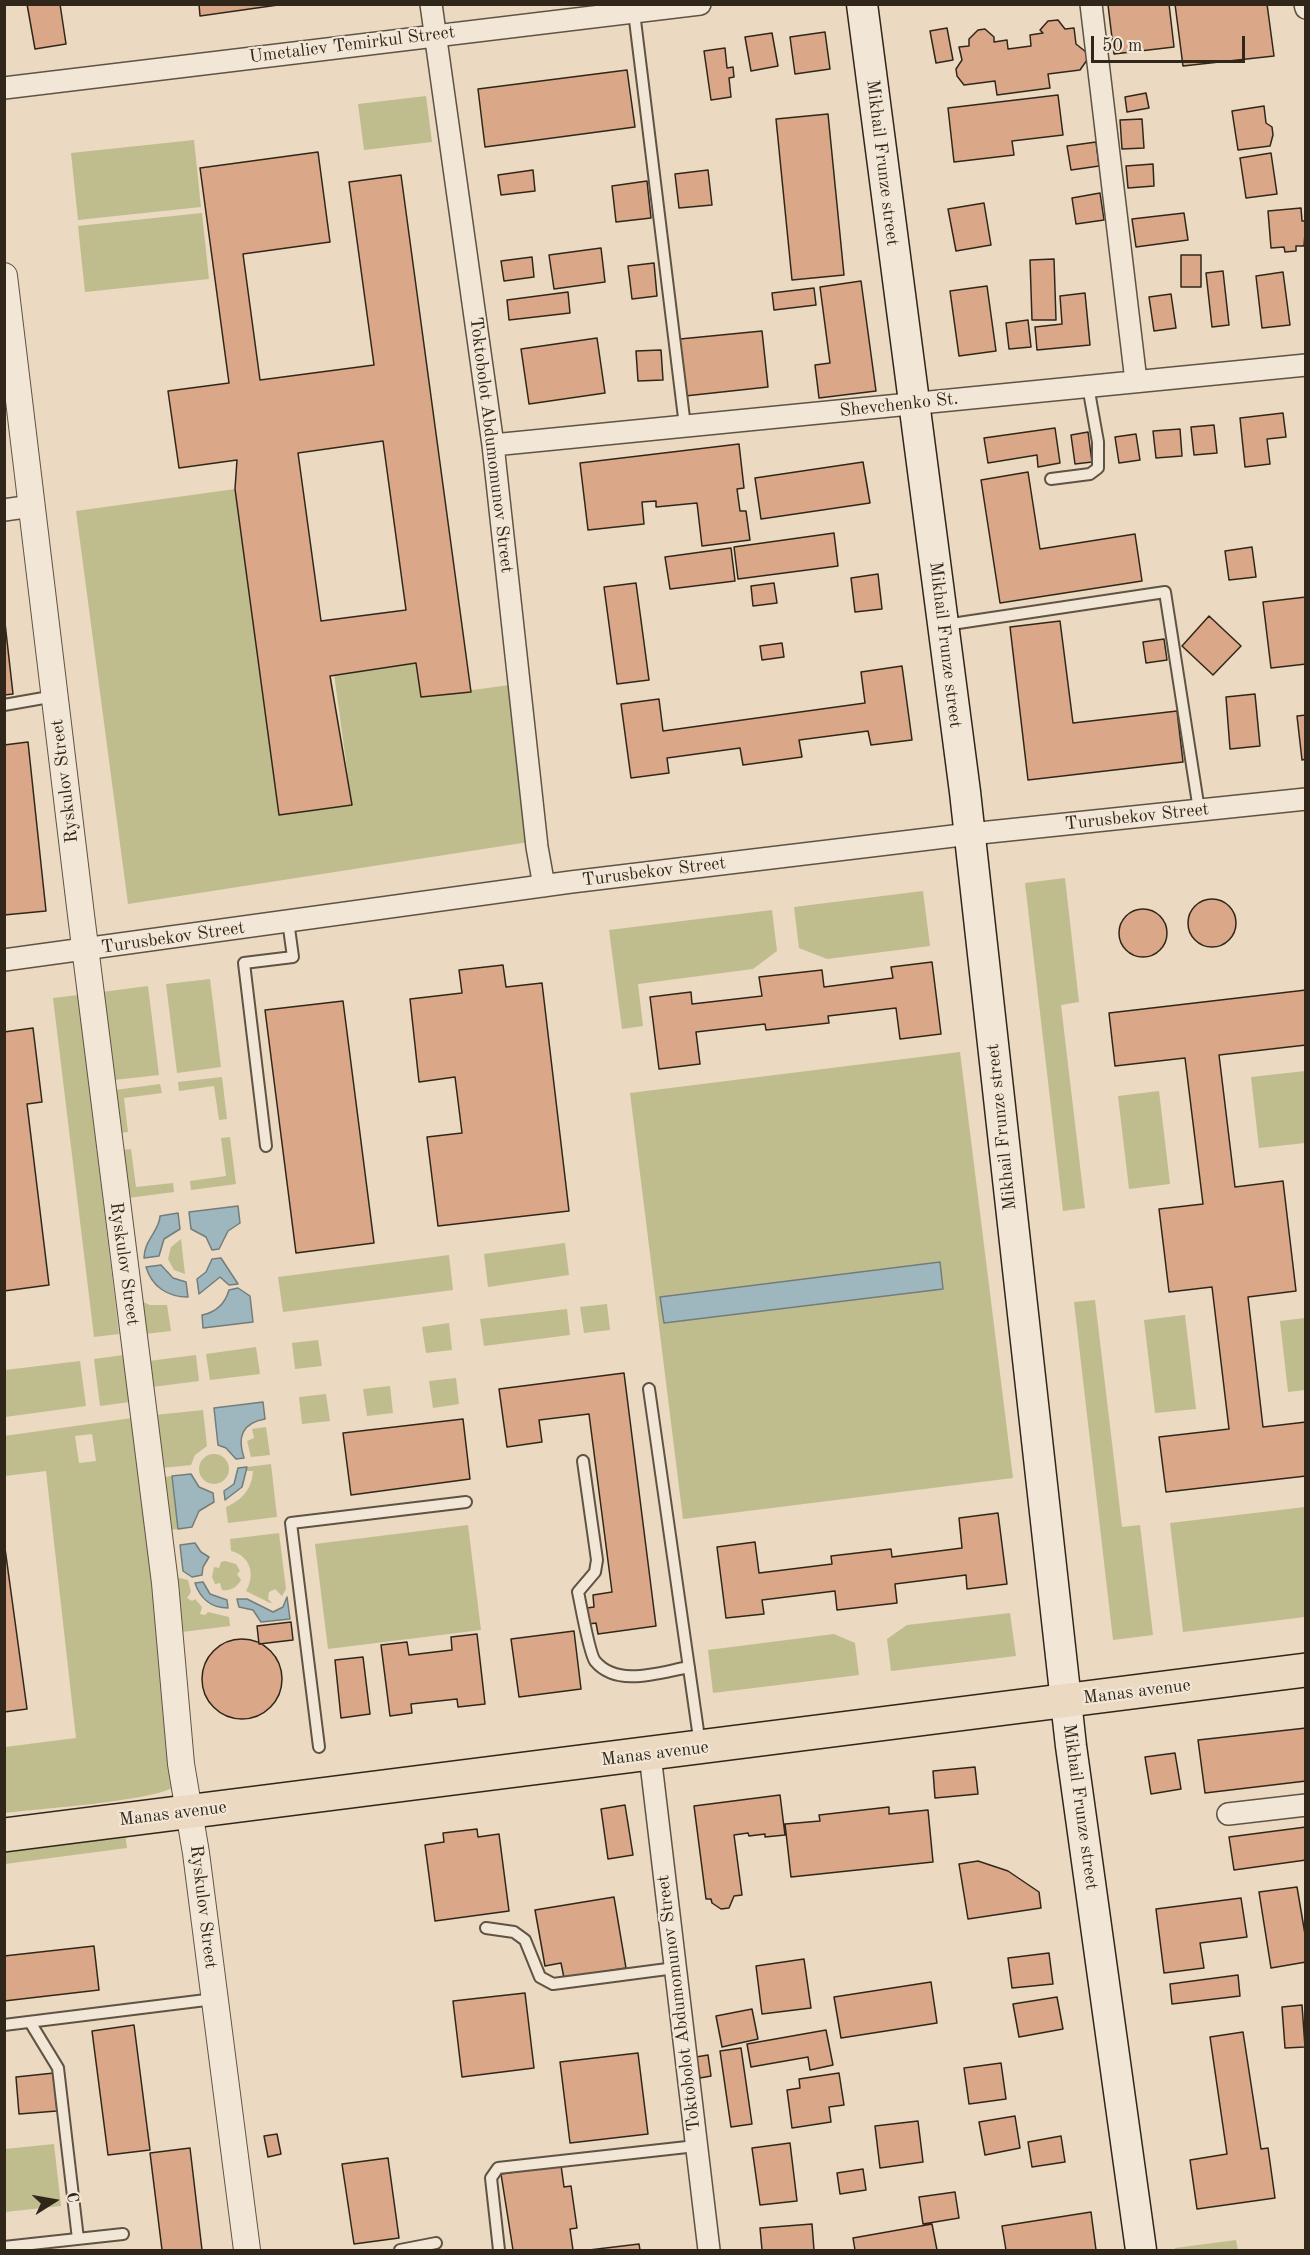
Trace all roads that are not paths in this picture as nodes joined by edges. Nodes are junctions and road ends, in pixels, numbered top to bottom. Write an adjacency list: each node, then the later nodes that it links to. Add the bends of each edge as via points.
1 (430, 4): 6 (street, Toktobolot Abdumomunov Street)
2 (700, 4): 5 (street, Umetaliev Temirkul Street)
3 (862, 4): 12 (main road, Mikhail Frunze street)
4 (1090, 4): 10 (street)
5 (634, 12): 6 (street, Umetaliev Temirkul Street); 13 (lane)
6 (435, 34): 7 (street, Umetaliev Temirkul Street); 14 (street, Toktobolot Abdumomunov Street)
7 (4, 88)
8 (4, 276): 16 (street, Ryskulov Street)
9 (1305, 365): 10 (street, Shevchenko St.)
10 (1136, 381): 11 (street, Shevchenko St.)
11 (1088, 386): 12 (street, Shevchenko St.); 15 (lane, via 1098,442 1098,468 1090,474)
12 (914, 403): 13 (street, Shevchenko St.); 18 (main road, Mikhail Frunze street)
13 (685, 426): 14 (street, Shevchenko St.)
14 (493, 445): 24 (street, Toktobolot Abdumomunov Street)
15 (1051, 479)
16 (32, 506): 17 (street); 19 (street, Ryskulov Street)
17 (4, 510)
18 (943, 625): 22 (lane, via 1165,592); 23 (main road, Mikhail Frunze street)
19 (55, 696): 20 (lane); 26 (street, Ryskulov Street)
20 (4, 705)
21 (1305, 799): 22 (street, Turusbekov Street)
22 (1199, 810): 23 (street, Turusbekov Street)
23 (970, 834): 24 (street, Turusbekov Street); 34 (main road, Mikhail Frunze street)
24 (544, 886): 25 (street, Turusbekov Street)
25 (288, 921): 26 (street, Turusbekov Street); 28 (lane, via 292,957 244,963)
26 (86, 951): 27 (street, Turusbekov Street); 39 (street, Ryskulov Street, via 165,1583 181,1764)
27 (4, 960)
28 (266, 1146)
29 (649, 1389): 32 (lane)
30 (583, 1461): 32 (lane, via 597,1560 595,1572 578,1592 594,1660 610,1673 627,1677)
31 (466, 1502): 35 (lane, via 291,1523)
32 (689, 1667): 36 (lane)
33 (1305, 1670): 34 (main road, Manas avenue)
34 (1066, 1702): 36 (main road, Manas avenue); 56 (main road, Mikhail Frunze street)
35 (318, 1747)
36 (700, 1748): 37 (main road, Manas avenue)
37 (650, 1755): 39 (main road, Manas avenue); 43 (street, Toktobolot Abdumomunov Street)
38 (1305, 1805): 40 (street)
39 (190, 1812): 41 (main road, Manas avenue); 44 (street, Ryskulov Street)
40 (1228, 1814)
41 (4, 1835)
42 (486, 1928): 43 (lane, via 514,1932 525,1940 540,1977 553,1984)
43 (675, 1968): 47 (street, Toktobolot Abdumomunov Street)
44 (214, 1999): 45 (lane); 52 (street, Ryskulov Street)
45 (30, 2022): 46 (lane); 49 (lane, via 58,2068)
46 (4, 2025)
47 (696, 2146): 54 (lane, via 498,2168 491,2178); 55 (street, Toktobolot Abdumomunov Street)
48 (123, 2234): 49 (lane)
49 (78, 2239): 51 (lane)
50 (436, 2243): 53 (lane)
51 (4, 2247)
52 (247, 2250)
53 (400, 2250)
54 (500, 2250)
55 (709, 2250)
56 (1142, 2250)

